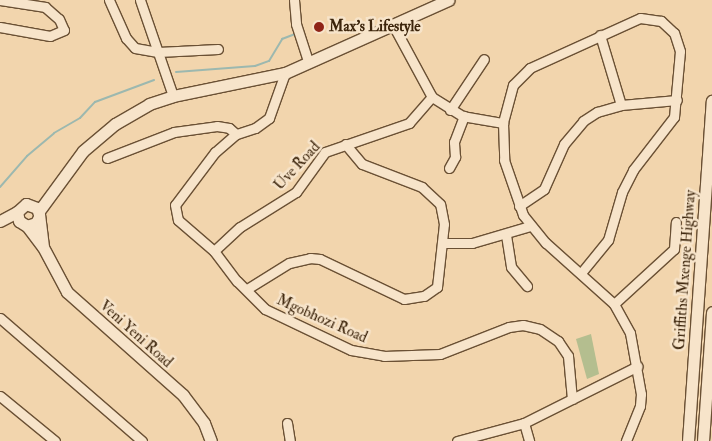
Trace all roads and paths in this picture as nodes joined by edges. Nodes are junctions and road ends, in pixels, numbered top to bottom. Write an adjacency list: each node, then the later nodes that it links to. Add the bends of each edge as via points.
1 (0, 0): 7 (street, via 45,7 59,19 64,30 50,36)
2 (109, 0): 10 (street, via 129,44 138,50)
3 (140, 0): 10 (street)
4 (294, 0): 12 (street, via 296,24)
5 (448, 0): 6 (street)
6 (393, 25): 12 (street); 15 (street)
7 (0, 27)
8 (600, 35): 16 (street, via 640,18 661,21 668,27 680,51); 18 (street); 21 (street, via 541,62 521,75 509,95)
9 (218, 49): 10 (street)
10 (158, 52): 14 (street)
11 (484, 59): 19 (street)
12 (308, 62): 13 (street)
13 (285, 72): 14 (street); 22 (street, Mgobhozi Road, via 268,118 255,128)
14 (173, 96): 27 (street, via 149,104 114,124 83,151)
15 (432, 98): 19 (street); 23 (street, Uve Road, via 409,123)
16 (676, 100): 18 (street); 36 (street, via 670,125 626,182 608,240)
17 (712, 101): 54 (street, Griffiths Mxenge Highway)
18 (621, 104): 26 (street, via 597,112 572,131 544,189)
19 (450, 110): 20 (street)
20 (464, 116): 21 (street); 25 (street, via 454,142 455,157)
21 (503, 122): 26 (street, via 504,160)
22 (236, 134): 24 (street, via 229,128 217,126 174,132); 35 (street, Mgobhozi Road, via 215,152 174,208 178,220)
23 (345, 144): 33 (street, via 362,164 412,182 431,194 443,213); 35 (street, Uve Road, via 325,152 296,192 240,226)
24 (107, 158)
25 (449, 168)
26 (518, 206): 31 (street)
27 (37, 211): 28 (street, via 36,223); 28 (street, via 23,205); 34 (street, Veni Yeni Road)
28 (21, 220): 29 (street); 34 (street, Veni Yeni Road)
29 (0, 221)
30 (676, 222): 39 (street, via 672,251)
31 (530, 226): 32 (street); 36 (street)
32 (506, 235): 33 (street, via 472,243); 37 (street, via 511,267)
33 (442, 243): 38 (street, via 439,282 431,292 416,299 392,295 310,258 289,263)
34 (44, 246): 49 (street, Veni Yeni Road, via 67,292 183,395 204,423)
35 (214, 252): 38 (street, Mgobhozi Road)
36 (581, 273): 39 (street)
37 (528, 286)
38 (247, 290): 44 (street, Mgobhozi Road, via 276,317 366,354 440,354 509,327 530,326 549,334 564,349 570,366)
39 (614, 304): 42 (street, via 630,333)
40 (712, 312): 55 (street, Griffiths Mxenge Highway)
41 (0, 318): 48 (street)
42 (638, 366): 44 (street); 53 (street, via 640,406)
43 (0, 396): 47 (street)
44 (572, 400): 46 (street)
45 (287, 423): 50 (street)
46 (524, 423): 51 (street); 52 (street)
47 (54, 441)
48 (142, 441)
49 (211, 441)
50 (290, 441)
51 (457, 441)
52 (529, 441)
53 (626, 441)
54 (688, 441)
55 (703, 441)

